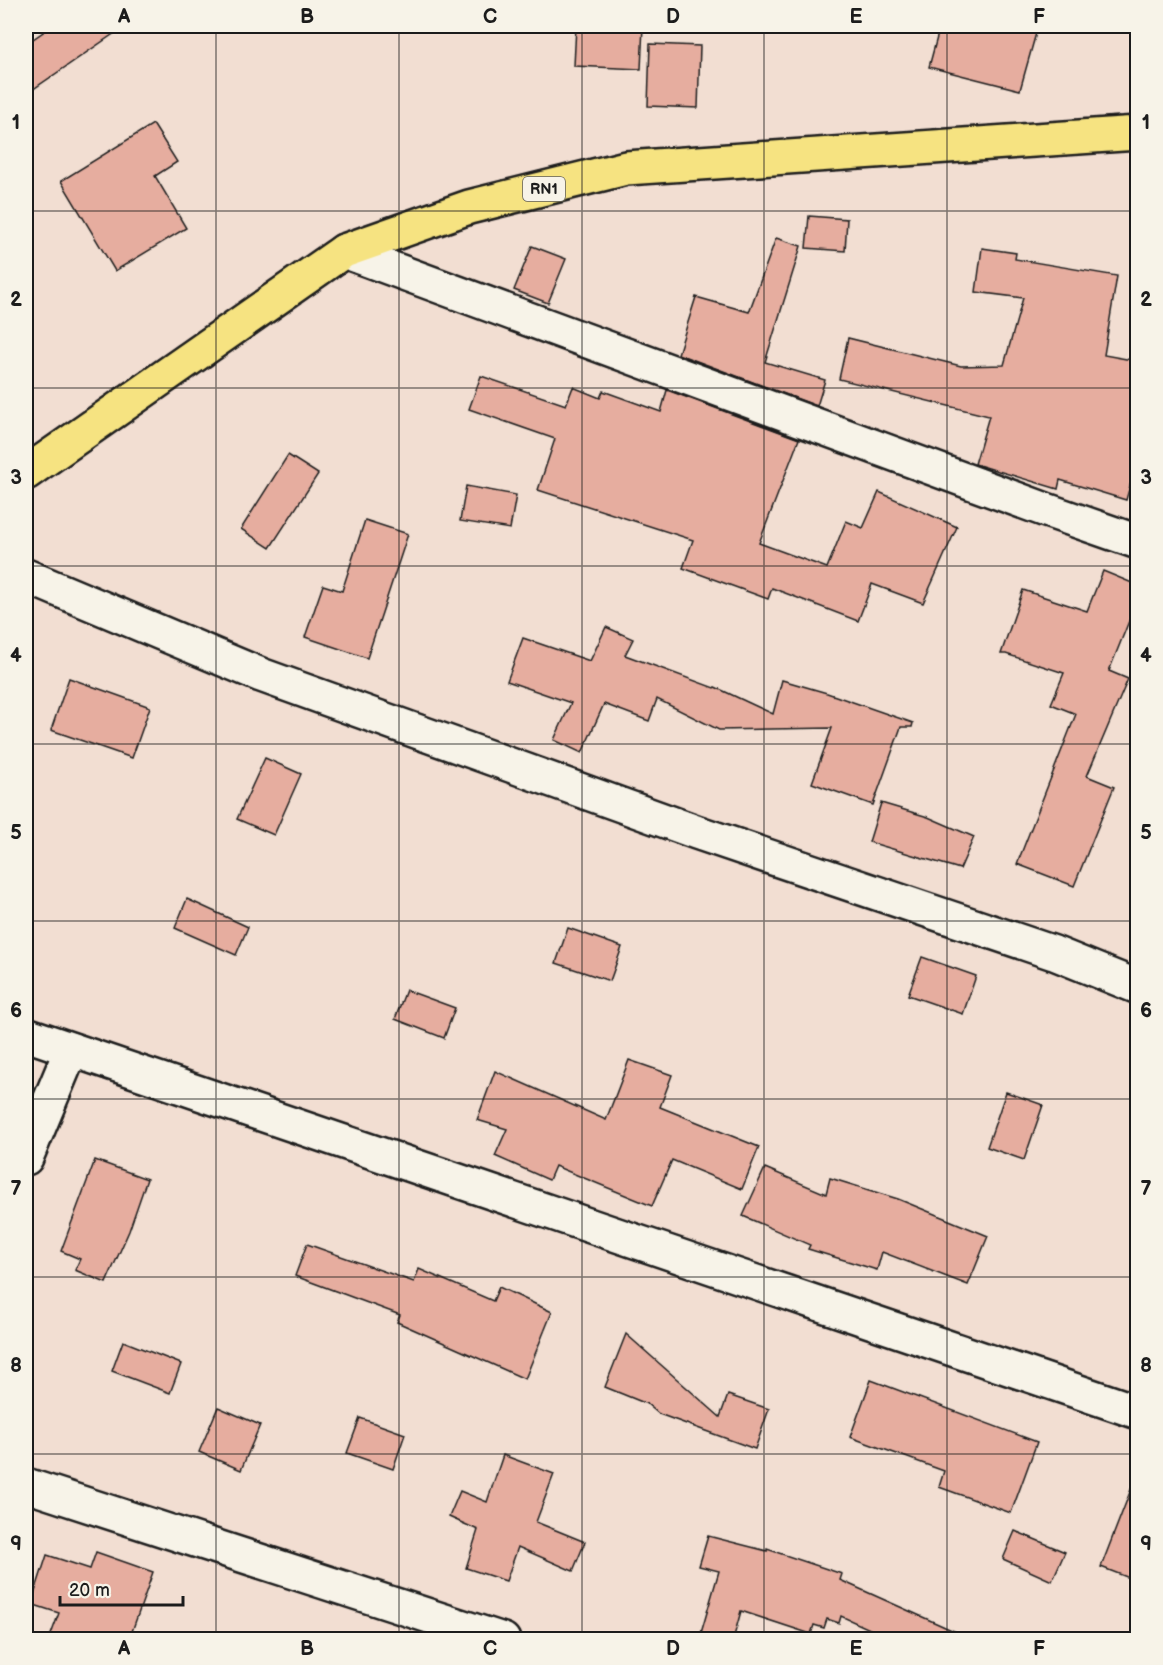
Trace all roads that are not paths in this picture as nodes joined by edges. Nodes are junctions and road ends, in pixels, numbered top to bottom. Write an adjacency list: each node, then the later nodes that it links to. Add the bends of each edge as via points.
1 (1137, 133): 2 (highway, RN1, via 626,168 469,207)
2 (344, 251): 3 (highway, RN1); 4 (street)
3 (26, 473)
4 (1137, 542)
5 (26, 576): 6 (street, via 261,675 696,832 1054,953)
6 (1137, 987)
7 (26, 1034): 8 (street)
8 (71, 1050): 9 (street); 10 (street)
9 (26, 1158)
10 (1137, 1412)
11 (26, 1485): 12 (street)
12 (503, 1640)

